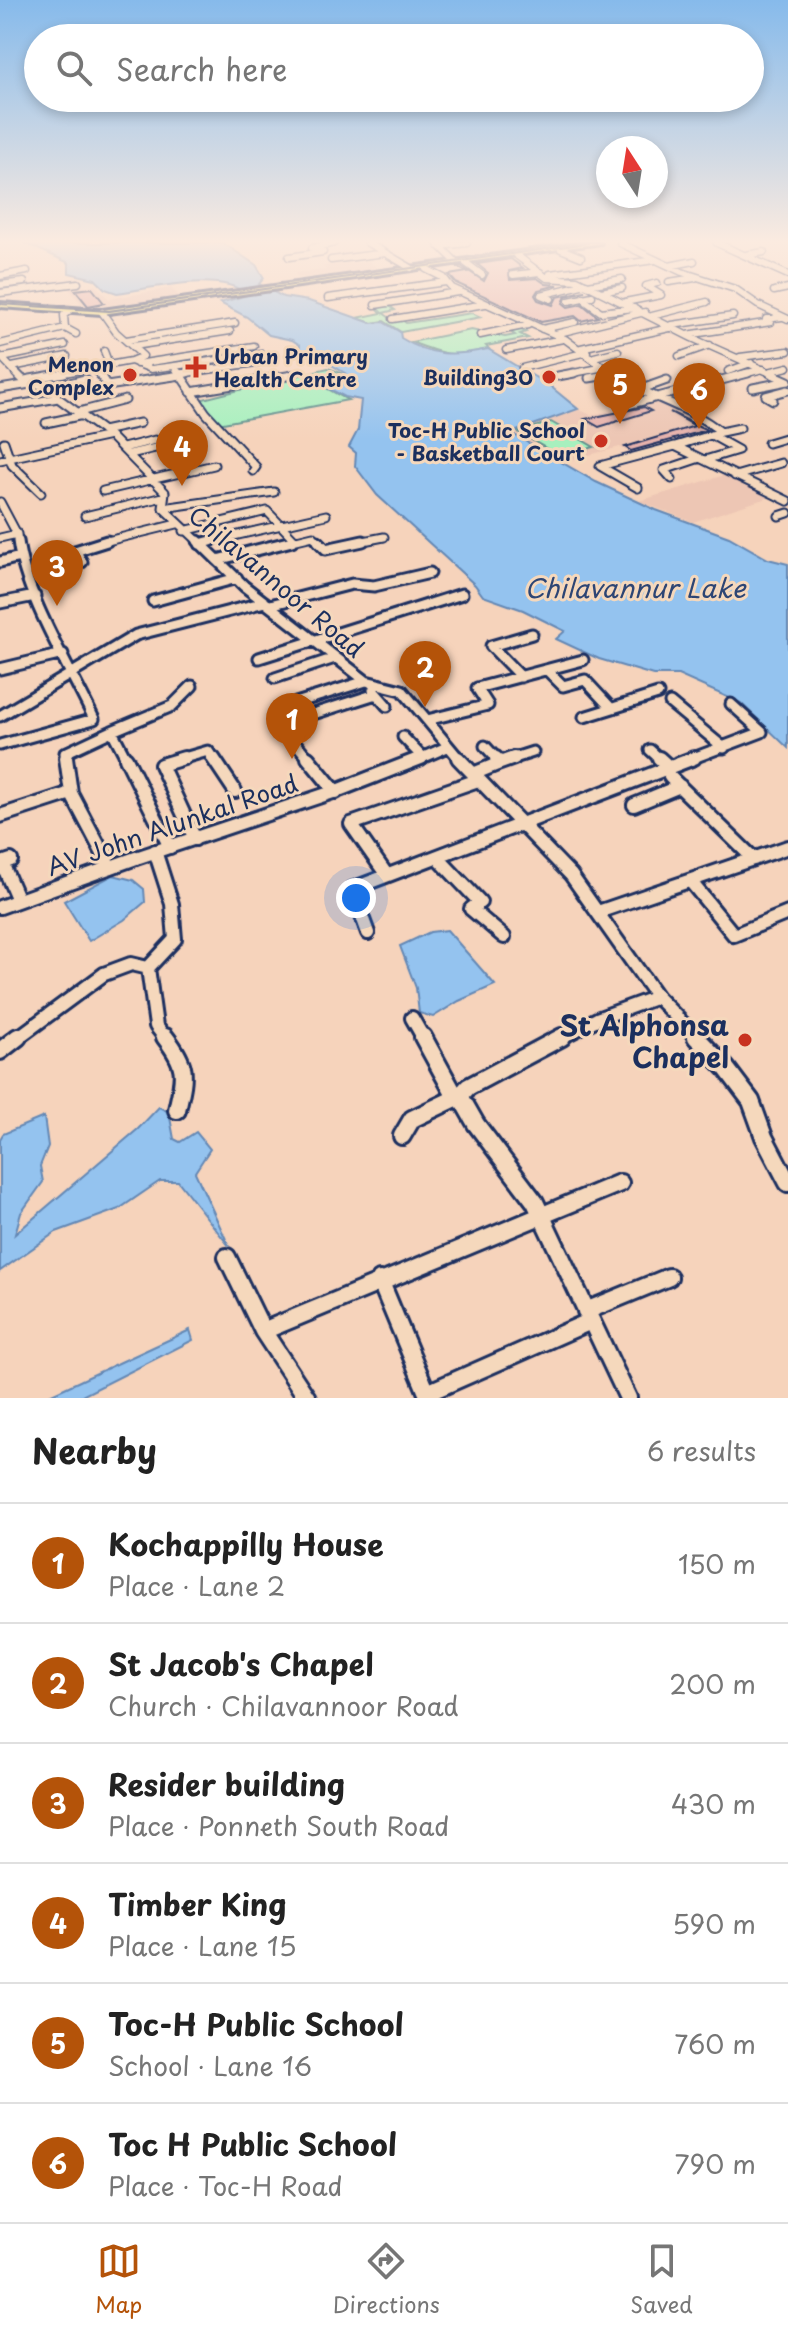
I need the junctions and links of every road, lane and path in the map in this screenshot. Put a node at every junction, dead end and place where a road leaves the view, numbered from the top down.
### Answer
1 (42, 308) edge
2 (89, 308) edge
3 (110, 308) edge
4 (125, 308) edge
5 (460, 308) edge
6 (495, 308) edge
7 (596, 308) edge
8 (627, 308) edge
9 (638, 308) edge
10 (676, 308) edge
11 (766, 308) edge
12 (69, 311) junction
13 (102, 312) junction
14 (648, 314) junction
15 (733, 316) dead end
16 (787, 317) edge
17 (393, 319) dead end
18 (577, 322) dead end
19 (235, 323) dead end
20 (529, 324) junction
21 (673, 326) junction
22 (65, 328) junction
23 (542, 329) junction
24 (230, 331) dead end
25 (76, 334) dead end
26 (555, 334) junction
27 (480, 335) dead end
28 (687, 335) junction
29 (565, 339) junction
30 (126, 340) junction
31 (0, 344) edge
32 (65, 345) dead end
33 (710, 345) junction
34 (134, 346) junction
35 (254, 346) dead end
36 (732, 349) dead end
37 (506, 350) dead end
38 (104, 351) dead end
39 (618, 351) dead end
40 (723, 351) junction
41 (788, 351) edge
42 (587, 352) junction
43 (262, 354) dead end
44 (67, 356) dead end
45 (679, 356) dead end
46 (738, 358) junction
47 (269, 361) dead end
48 (5, 363) edge
49 (751, 363) junction
50 (109, 364) junction
51 (136, 364) junction
52 (95, 366) junction
53 (174, 366) junction
54 (605, 367) junction
55 (788, 367) edge
56 (522, 368) dead end
57 (765, 370) junction
58 (728, 371) dead end
59 (180, 374) junction
60 (613, 374) junction
61 (293, 375) dead end
62 (558, 376) dead end
63 (589, 378) dead end
64 (85, 379) dead end
65 (667, 380) dead end
66 (143, 381) junction
67 (788, 381) edge
68 (28, 382) junction
69 (50, 388) junction
70 (753, 388) dead end
71 (0, 389) edge
72 (639, 390) junction
73 (788, 390) edge
74 (191, 392) junction
75 (660, 397) junction
76 (58, 398) junction
77 (125, 400) dead end
78 (773, 400) dead end
79 (620, 407) dead end
80 (0, 408) edge
81 (81, 414) junction
82 (46, 423) dead end
83 (140, 423) dead end
84 (740, 428) dead end
85 (721, 432) junction
86 (107, 434) junction
87 (711, 435) junction
88 (788, 437) edge
89 (155, 440) dead end
90 (4, 442) dead end
91 (768, 443) dead end
92 (164, 446) dead end
93 (675, 446) junction
94 (127, 451) junction
95 (3, 459) edge
96 (702, 459) junction
97 (781, 463) dead end
98 (214, 465) dead end
99 (253, 471) dead end
100 (735, 476) junction
101 (152, 478) junction
102 (672, 479) dead end
103 (638, 488) dead end
104 (788, 490) edge
105 (103, 491) dead end
106 (274, 492) dead end
107 (41, 493) dead end
108 (773, 494) junction
109 (788, 501) edge
110 (0, 502) edge
111 (163, 503) junction
112 (326, 515) dead end
113 (85, 516) dead end
114 (281, 525) junction
115 (181, 527) junction
116 (17, 534) junction
117 (384, 537) dead end
118 (0, 538) edge
119 (295, 540) junction
120 (200, 544) junction
121 (20, 557) junction
122 (217, 560) junction
123 (0, 562) edge
124 (82, 562) dead end
125 (430, 573) dead end
126 (237, 578) junction
127 (462, 594) dead end
128 (35, 596) junction
129 (153, 601) dead end
130 (0, 603) edge
131 (267, 604) junction
132 (532, 634) dead end
133 (314, 641) junction
134 (63, 654) junction
135 (259, 658) dead end
136 (335, 658) junction
137 (583, 660) dead end
138 (0, 669) edge
139 (547, 670) junction
140 (72, 673) junction
141 (521, 677) junction
142 (275, 678) dead end
143 (192, 686) dead end
144 (371, 686) junction
145 (658, 694) dead end
146 (296, 703) dead end
147 (670, 703) dead end
148 (731, 704) dead end
149 (387, 706) dead end
150 (611, 708) junction
151 (310, 715) dead end
152 (0, 716) edge
153 (584, 717) dead end
154 (427, 720) junction
155 (282, 727) dead end
156 (112, 731) junction
157 (403, 737) dead end
158 (0, 745) edge
159 (485, 746) dead end
160 (447, 747) junction
161 (724, 748) junction
162 (650, 750) dead end
163 (533, 752) dead end
164 (423, 758) junction
165 (500, 763) junction
166 (670, 772) junction
167 (476, 777) junction
168 (680, 786) junction
169 (69, 788) junction
170 (235, 791) dead end
171 (336, 792) junction
172 (634, 805) dead end
173 (0, 816) edge
174 (520, 825) junction
175 (195, 839) junction
176 (170, 847) junction
177 (788, 847) edge
178 (155, 851) junction
179 (437, 857) junction
180 (754, 859) junction
181 (11, 860) dead end
182 (110, 867) junction
183 (386, 874) junction
184 (691, 882) junction
185 (18, 900) junction
186 (0, 907) edge
187 (598, 912) junction
188 (788, 913) edge
189 (368, 933) dead end
190 (504, 937) dead end
191 (148, 968) junction
192 (657, 997) junction
193 (412, 1018) dead end
194 (0, 1051) edge
195 (460, 1096) junction
196 (177, 1110) dead end
197 (402, 1136) dead end
198 (620, 1183) dead end
199 (788, 1183) edge
200 (544, 1217) junction
201 (227, 1257) dead end
202 (669, 1277) dead end
203 (380, 1280) junction
204 (589, 1316) junction
205 (263, 1331) junction
206 (307, 1398) edge
207 (628, 1398) edge

1 - 12 main road
2 - 3 main road
4 - 13 main road
5 - 17 street
6 - 20 street
7 - 8 street
9 - 14 street
10 - 14 street
11 - 16 street
12 - 13 main road
12 - 22 street
13 - 30 street
14 - 21 street
14 - 26 street
15 - 21 street
16 - 28 street
18 - 23 street
19 - 30 street
20 - 23 street
20 - 27 street
21 - 28 street
21 - 42 street
22 - 25 street
22 - 31 street
23 - 26 street
24 - 34 street
26 - 29 street
28 - 33 street
29 - 37 street
29 - 42 street
30 - 34 street
32 - 48 street
33 - 40 street
33 - 45 street
34 - 51 street
35 - 51 street
36 - 40 street
38 - 50 street
39 - 42 street
40 - 46 street
41 - 46 street
42 - 54 street
42 - 56 street
43 - 53 street
44 - 48 street
46 - 49 street
47 - 59 street
48 - 68 street
49 - 57 street
49 - 58 street
50 - 51 street
50 - 52 street
51 - 53 street
51 - 66 street
52 - 66 street
52 - 68 street
53 - 59 street
54 - 60 street
54 - 62 street
55 - 57 street
57 - 67 street
57 - 75 street
59 - 66 street
59 - 74 street
60 - 63 street
60 - 72 street
61 - 74 street
64 - 69 street
65 - 72 street
67 - 70 street
68 - 69 street
68 - 71 street
69 - 76 street, Chilavannoor Road
72 - 75 street
73 - 78 street
74 - 99 street
75 - 79 street
75 - 85 street
76 - 80 street
76 - 81 street, Chilavannoor Road
77 - 81 street
81 - 82 street
81 - 86 street, Chilavannoor Road
83 - 86 street
84 - 85 street
85 - 87 street
86 - 94 street, Chilavannoor Road
86 - 95 street
87 - 93 street
87 - 96 street
88 - 91 street
89 - 94 street
90 - 95 street
92 - 94 street
93 - 96 street
93 - 103 street
94 - 101 street, Chilavannoor Road
95 - 107 street
96 - 100 street
96 - 102 street
97 - 100 street
98 - 101 street
100 - 108 street
101 - 105 street
101 - 111 street, Chilavannoor Road
104 - 108 street
106 - 111 street
108 - 109 street
110 - 116 street
111 - 113 street
111 - 115 street, Chilavannoor Road
112 - 114 street
114 - 115 street
114 - 119 street
114 - 120 street
115 - 120 street, Chilavannoor Road
115 - 124 street
116 - 118 street
116 - 121 street
117 - 119 street
119 - 122 street
120 - 122 street, Chilavannoor Road
121 - 123 street
121 - 128 street
122 - 126 street, Chilavannoor Road
125 - 131 street
126 - 129 street
126 - 131 street, Chilavannoor Road
127 - 133 street
128 - 130 street
128 - 134 street
131 - 133 street, Chilavannoor Road
131 - 140 street
132 - 141 street
133 - 135 street
133 - 136 street, Chilavannoor Road
134 - 138 street
134 - 140 street
136 - 142 street
136 - 144 street, Chilavannoor Road
137 - 139 street
139 - 141 street
139 - 150 street
140 - 152 street
140 - 158 street
141 - 154 street
143 - 156 street
144 - 146 street
144 - 149 street
144 - 151 street
144 - 154 street, Chilavannoor Road
145 - 150 street
147 - 161 street
148 - 161 street
150 - 153 street
154 - 160 street, Chilavannoor Road
155 - 171 street
156 - 169 street
156 - 176 street
157 - 164 street
159 - 165 street
160 - 164 street, AV John Alunkal Road
160 - 167 street, Chilavannoor Road
161 - 166 street
162 - 166 street
163 - 165 street
164 - 171 street, AV John Alunkal Road
165 - 167 street
166 - 168 street
166 - 174 street
167 - 174 street, Chilavannoor Road
167 - 183 street
168 - 172 street
168 - 180 street
169 - 173 street
169 - 182 street
170 - 175 street
171 - 175 street, AV John Alunkal Road
174 - 179 street
174 - 187 street, Chilavannoor Road
175 - 176 street, AV John Alunkal Road
176 - 178 street, AV John Alunkal Road
177 - 180 street
178 - 182 street, AV John Alunkal Road
178 - 191 street
179 - 183 street
179 - 190 street
180 - 184 street
181 - 185 street
182 - 185 street, AV John Alunkal Road
183 - 189 street
184 - 187 street
184 - 188 street
185 - 186 street, AV John Alunkal Road
187 - 192 street, Chilavannoor Road
191 - 194 street
191 - 196 street
192 - 195 street
192 - 199 street, Chilavannoor Road
193 - 195 street
195 - 197 street
195 - 200 street
198 - 200 street
200 - 203 street
200 - 204 street
201 - 205 street
202 - 204 street
203 - 204 street
203 - 205 street
204 - 207 street
205 - 206 street

